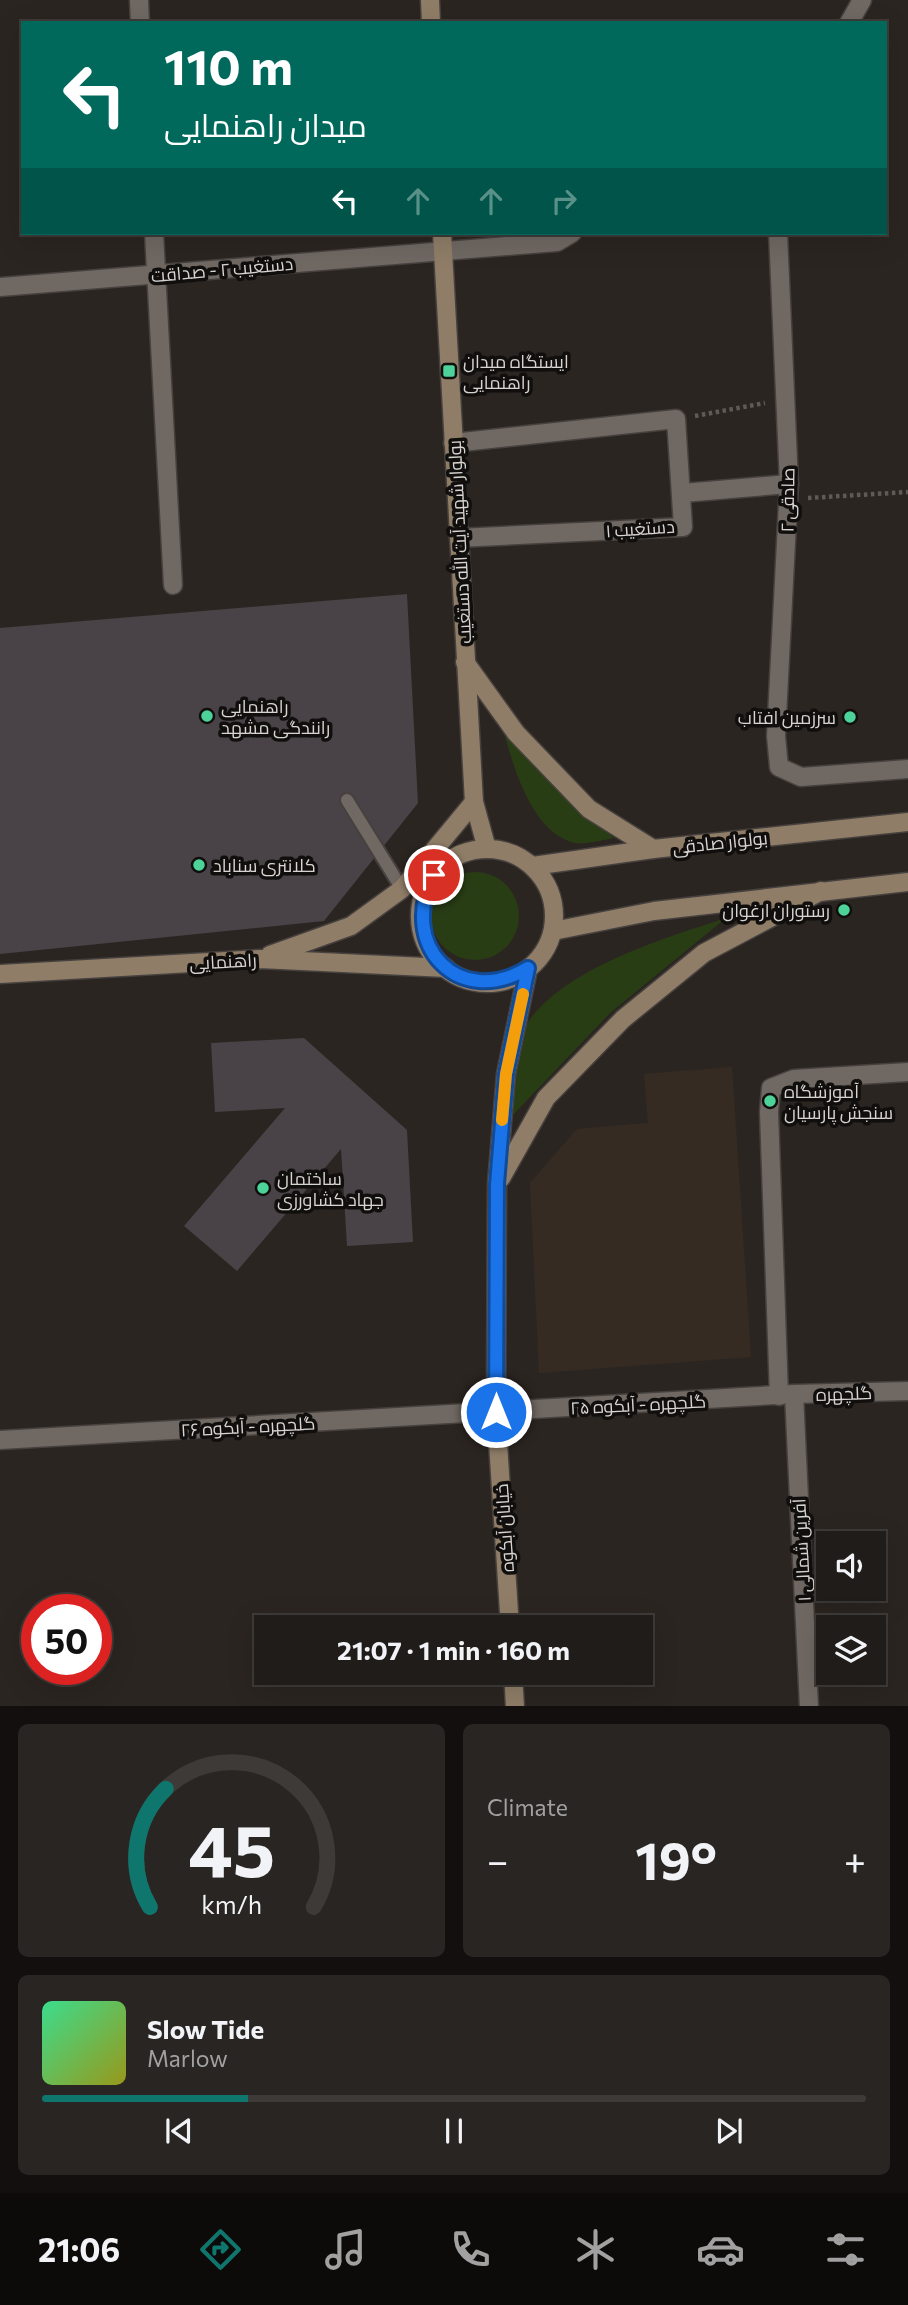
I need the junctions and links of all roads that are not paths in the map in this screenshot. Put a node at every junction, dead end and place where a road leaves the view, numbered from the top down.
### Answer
1 (139, 0) edge
2 (430, 0) edge
3 (862, 0) edge
4 (140, 21) edge
5 (431, 21) edge
6 (850, 21) edge
7 (154, 235) edge
8 (442, 235) edge
9 (569, 235) edge
10 (778, 235) edge
11 (443, 251) junction
12 (157, 274) junction
13 (0, 287) edge
14 (453, 443) junction
15 (789, 492) junction
16 (683, 493) junction
17 (459, 538) junction
18 (173, 585) dead end
19 (465, 662) junction
20 (908, 769) edge
21 (347, 800) dead end
22 (474, 802) junction
23 (908, 822) edge
24 (487, 849) junction
25 (653, 849) junction
26 (533, 866) junction
27 (908, 883) edge
28 (402, 889) junction
29 (821, 891) junction
30 (553, 931) junction
31 (260, 959) junction
32 (446, 968) junction
33 (528, 968) junction
34 (0, 974) edge
35 (908, 1072) edge
36 (497, 1184) junction
37 (908, 1391) edge
38 (787, 1395) junction
39 (496, 1412) junction
40 (0, 1440) edge
41 (509, 1615) edge
42 (514, 1685) edge
43 (515, 1706) edge
44 (809, 1706) edge

1 - 4 street
2 - 5 main road
3 - 6 street
7 - 12 street
8 - 11 main road, بولوار شهید آیت الله دستغیب
9 - 11 street, دستغیب ۲ - صداقت
10 - 15 street, صادقی ۲
11 - 12 street, دستغیب ۲ - صداقت
11 - 14 main road, بولوار شهید آیت الله دستغیب
12 - 13 street, دستغیب ۲ - صداقت
12 - 18 street
14 - 16 street
14 - 17 main road, بولوار شهید آیت الله دستغیب
15 - 16 street, دستغیب ۱
15 - 20 street, صادقی ۲
16 - 17 street, دستغیب ۱
17 - 19 main road, بولوار شهید آیت الله دستغیب
19 - 22 main road, بولوار شهید آیت الله دستغیب
19 - 25 main road
21 - 28 lane
22 - 24 main road, بولوار شهید آیت الله دستغیب
22 - 28 main road
23 - 25 main road, بولوار صادقی
24 - 26 main road
24 - 32 main road
25 - 26 main road, بولوار صادقی
26 - 30 main road
27 - 29 main road
28 - 31 main road
29 - 30 main road
29 - 36 main road
30 - 33 main road
31 - 32 main road, راهنمایی
31 - 34 main road, راهنمایی
32 - 33 main road
33 - 36 main road, خیابان آبکوه
35 - 38 street, آفرين شمالى ١
36 - 39 main road, خیابان آبکوه
37 - 38 street, گلچهره
38 - 39 street, گلچهره - آبکوه ۲۵
38 - 44 street, آفرين شمالى ١
39 - 40 street, گلچهره - آبکوه ۲۶
39 - 41 main road, خیابان آبکوه
42 - 43 main road

